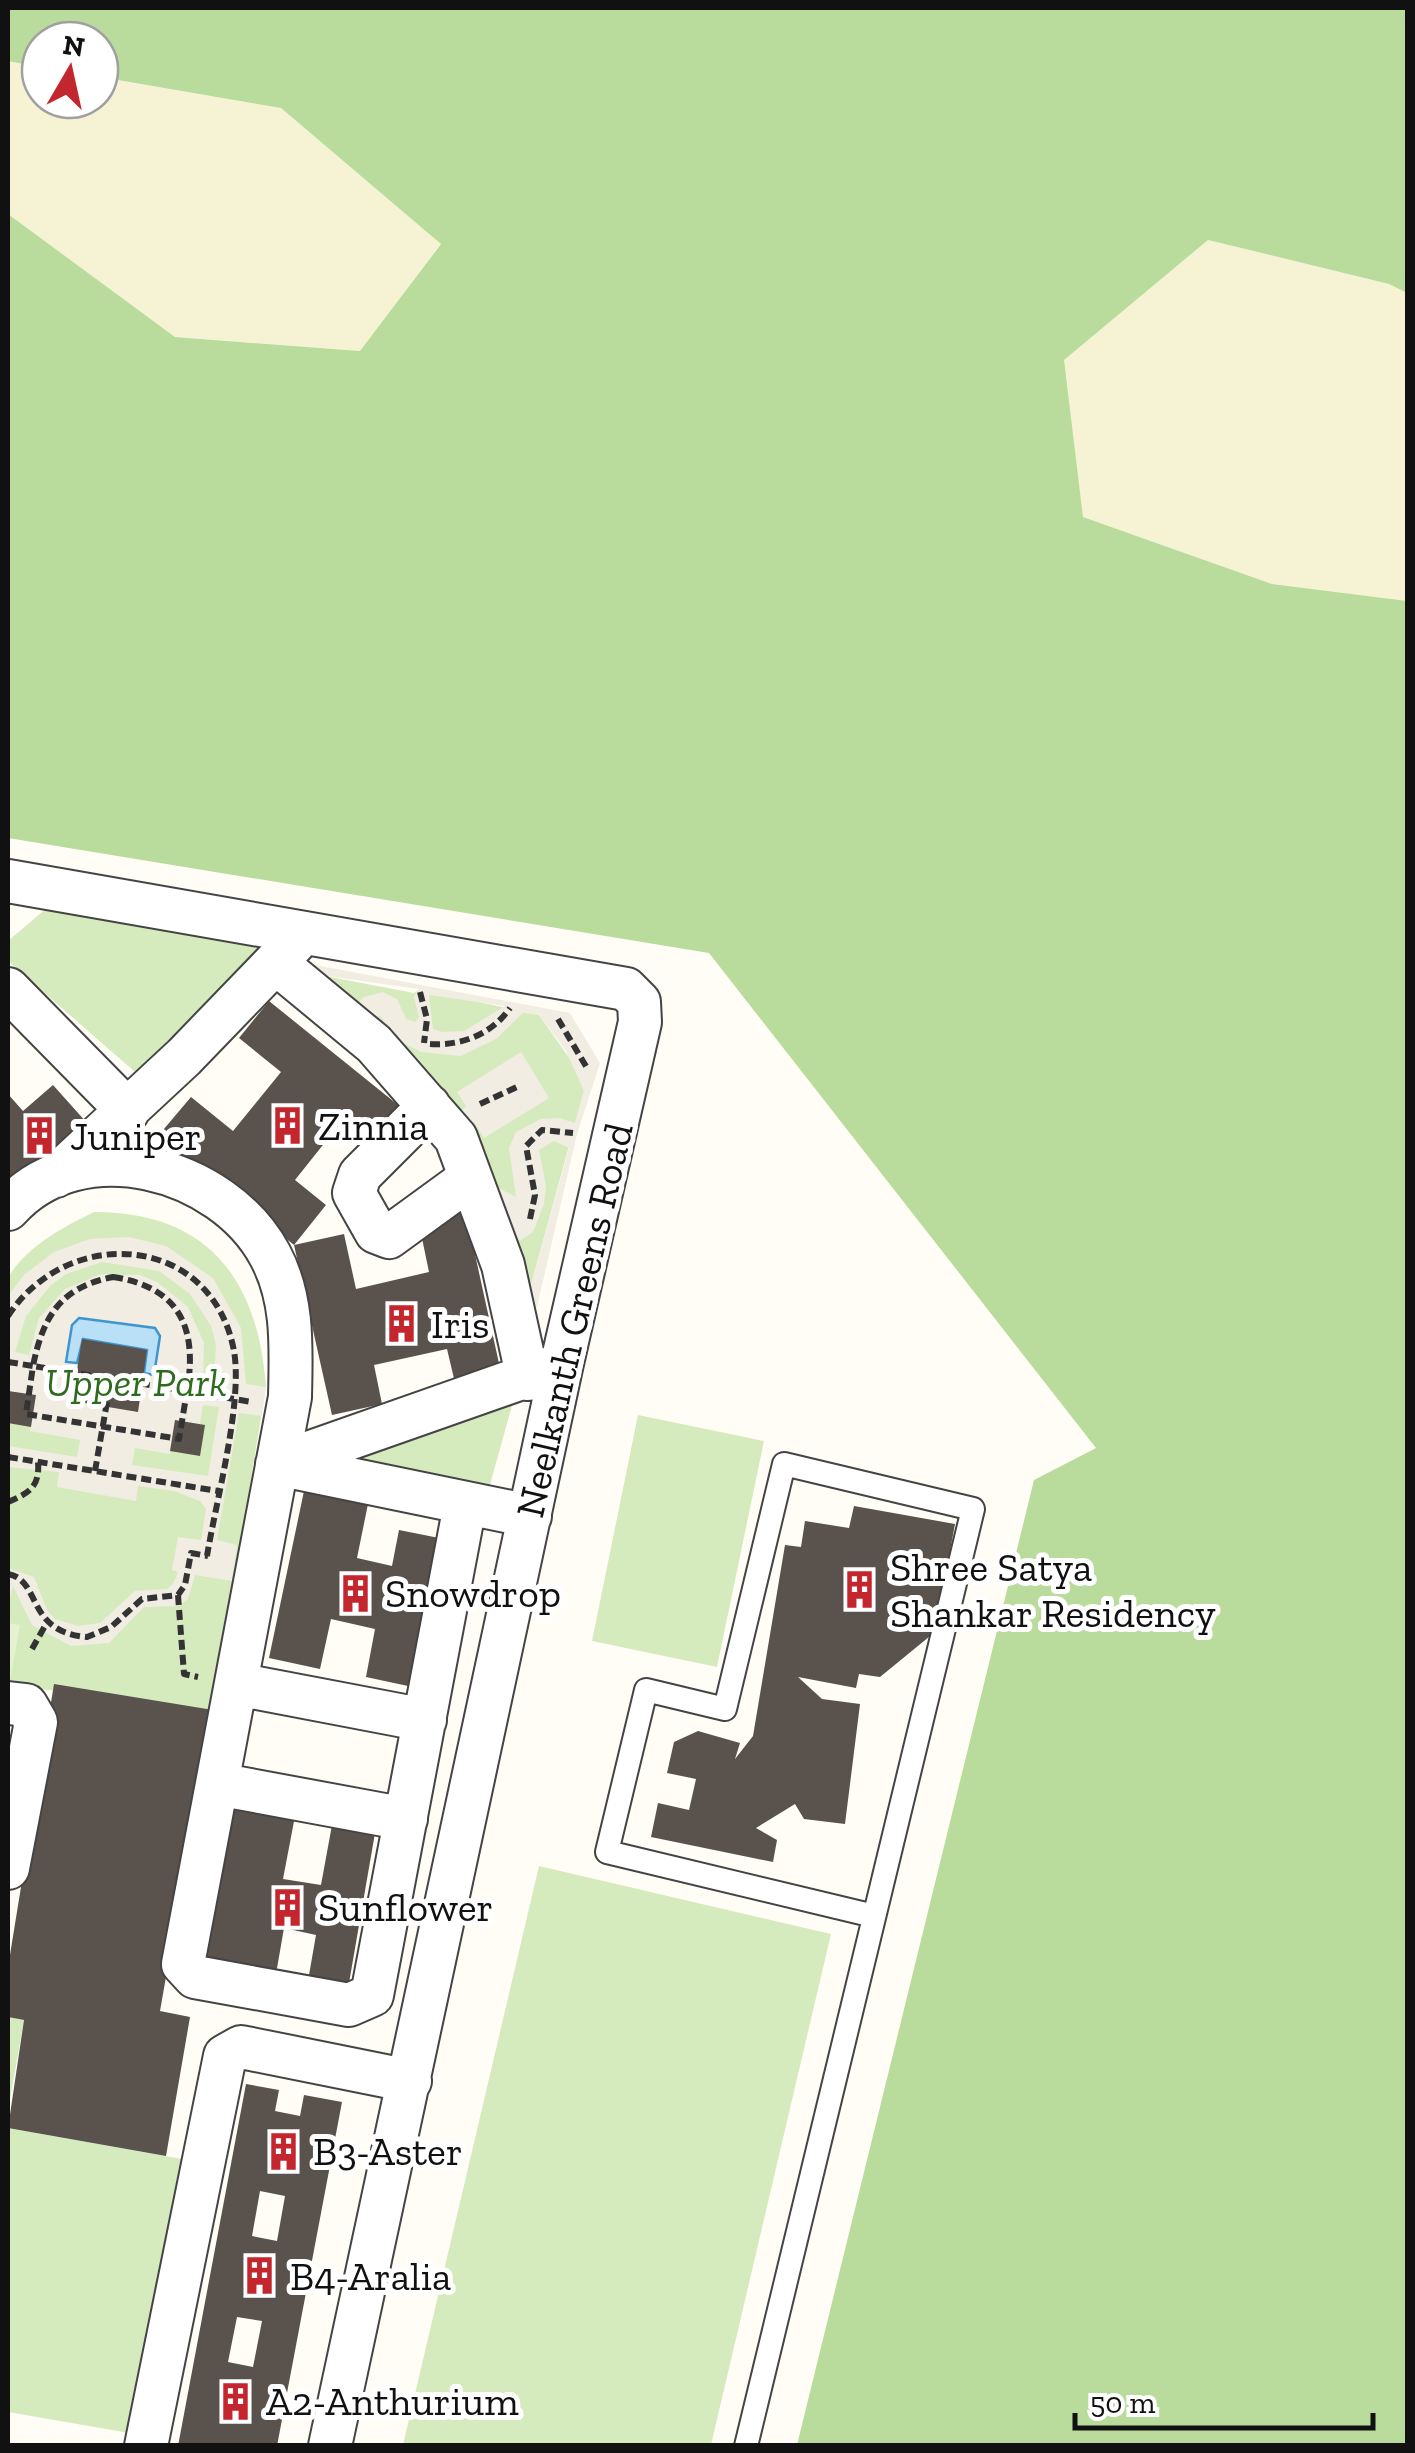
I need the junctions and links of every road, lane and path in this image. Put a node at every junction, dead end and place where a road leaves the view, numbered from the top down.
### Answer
1 (10, 884) edge
2 (289, 949) junction
3 (402, 986) dead end
4 (8, 989) edge
5 (438, 993) dead end
6 (519, 995) junction
7 (493, 1003) dead end
8 (541, 1012) dead end
9 (410, 1038) dead end
10 (592, 1077) dead end
11 (428, 1106) junction
12 (128, 1111) junction
13 (572, 1153) dead end
14 (53, 1180) junction
15 (473, 1186) junction
16 (8, 1209) edge
17 (8, 1316) edge
18 (8, 1362) edge
19 (34, 1366) junction
20 (545, 1371) junction
21 (110, 1378) junction
22 (186, 1390) junction
23 (233, 1399) junction
24 (288, 1407) junction
25 (103, 1426) junction
26 (8, 1457) edge
27 (38, 1462) junction
28 (277, 1464) junction
29 (95, 1471) junction
30 (218, 1491) junction
31 (8, 1502) edge
32 (465, 1505) junction
33 (530, 1516) junction
34 (206, 1556) junction
35 (258, 1564) junction
36 (8, 1574) edge
37 (178, 1595) junction
38 (46, 1624) junction
39 (32, 1650) dead end
40 (184, 1674) dead end
41 (236, 1684) junction
42 (8, 1703) edge
43 (425, 1720) junction
44 (218, 1784) junction
45 (406, 1819) junction
46 (8, 1868) edge
47 (874, 1916) junction
48 (410, 2081) junction
49 (146, 2446) edge
50 (330, 2446) edge
51 (746, 2446) edge

1 - 2 street, Neelkanth Greens Road
2 - 6 street, Neelkanth Greens Road
2 - 11 street
2 - 12 street
3 - 5 path
4 - 12 street
6 - 7 path
6 - 9 path
6 - 20 street, Neelkanth Greens Road
8 - 10 path
11 - 15 street
11 - 15 street
12 - 14 street
13 - 15 path
14 - 16 street
14 - 24 street
15 - 20 street
17 - 23 path
18 - 19 path
19 - 21 path
19 - 22 path
19 - 25 path
20 - 28 street
20 - 33 street, Neelkanth Greens Road
21 - 22 path
21 - 25 path
22 - 23 path
22 - 25 path
23 - 24 path
23 - 30 path
24 - 28 street
25 - 29 path
26 - 27 path
27 - 29 path
27 - 31 path
28 - 32 street
28 - 35 street
29 - 30 path
30 - 34 path
32 - 33 street
32 - 43 street
33 - 48 street, Neelkanth Greens Road
34 - 35 path
34 - 37 path
35 - 41 street
36 - 38 path
37 - 38 path
37 - 40 path
38 - 39 path
41 - 43 street
41 - 44 street
42 - 46 street
43 - 45 street
44 - 45 street
44 - 45 street
47 - 47 lane
47 - 51 lane
48 - 49 street
48 - 50 street, Neelkanth Greens Road

